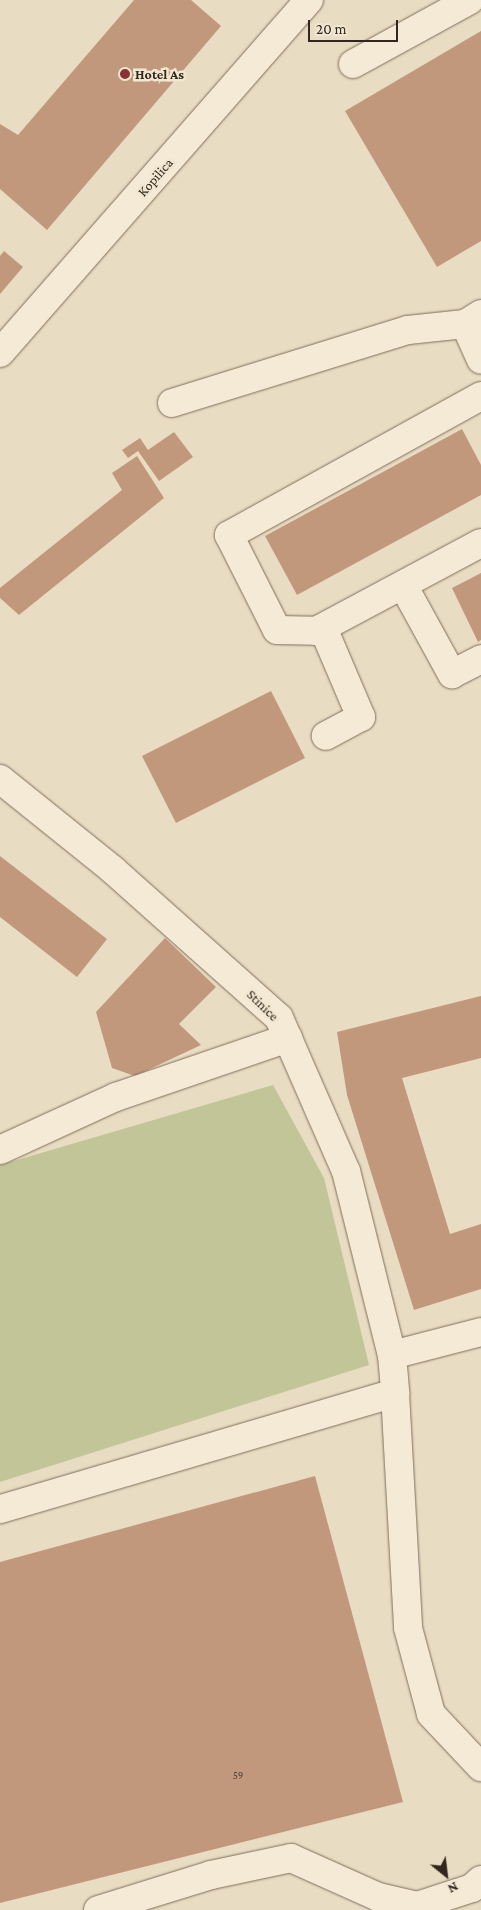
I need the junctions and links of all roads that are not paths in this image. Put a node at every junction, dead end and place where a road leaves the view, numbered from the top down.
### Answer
1 (309, 0) edge
2 (470, 0) edge
3 (353, 64) dead end
4 (473, 319) edge
5 (0, 354) edge
6 (481, 360) edge
7 (481, 396) edge
8 (172, 403) dead end
9 (481, 543) edge
10 (403, 585) junction
11 (322, 628) junction
12 (481, 659) edge
13 (326, 736) dead end
14 (0, 779) edge
15 (288, 1038) junction
16 (0, 1150) edge
17 (481, 1332) edge
18 (392, 1355) junction
19 (395, 1393) junction
20 (0, 1509) edge
21 (481, 1767) edge
22 (481, 1880) edge
23 (98, 1910) edge

1 - 5 street, Kopilica
2 - 3 street
4 - 6 street
4 - 8 street
7 - 11 street
9 - 10 street
10 - 11 street
10 - 12 street
11 - 13 street
14 - 15 street, Stinice
15 - 16 street
15 - 18 street, Stinice
17 - 18 street
18 - 19 street, Stinice
19 - 20 street
19 - 21 street, Stinice
22 - 23 street

